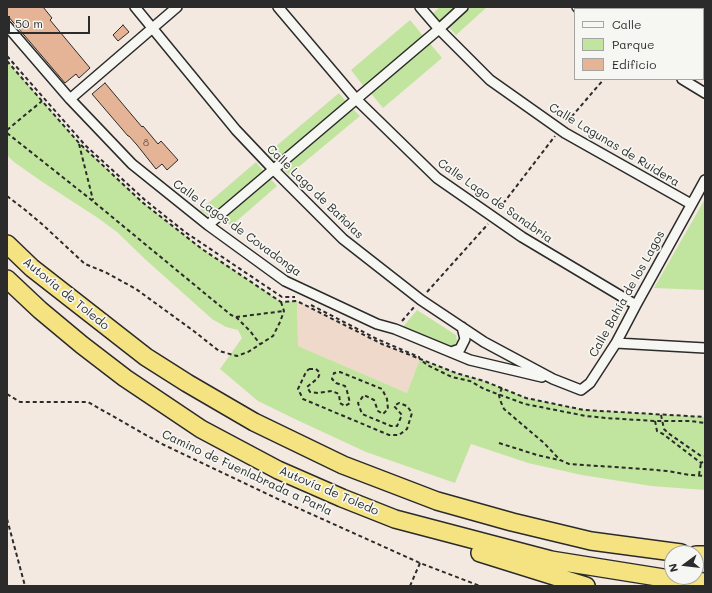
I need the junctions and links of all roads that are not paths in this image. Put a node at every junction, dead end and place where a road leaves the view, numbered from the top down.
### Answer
1 (135, 7) edge
2 (177, 7) edge
3 (278, 7) edge
4 (420, 7) edge
5 (464, 7) edge
6 (7, 26) edge
7 (153, 28) junction
8 (439, 29) junction
9 (684, 80) edge
10 (705, 93) edge
11 (70, 99) junction
12 (356, 99) junction
13 (273, 169) junction
14 (705, 180) edge
15 (691, 204) junction
16 (208, 225) junction
17 (7, 244) edge
18 (7, 279) edge
19 (636, 304) junction
20 (462, 327) junction
21 (616, 343) junction
22 (705, 348) edge
23 (451, 352) junction
24 (553, 379) junction
25 (395, 519) junction
26 (664, 551) edge
27 (705, 582) edge
28 (586, 586) edge

1 - 7 street, Calle Lago de Bañolas
2 - 7 street
3 - 12 street, Calle Lago de Sanabria
4 - 8 street, Calle Lagunas de Ruidera
5 - 8 street
6 - 11 street, Calle Lagos de Covadonga
7 - 11 street
7 - 13 street, Calle Lago de Bañolas
8 - 12 street
8 - 15 street, Calle Lagunas de Ruidera
9 - 10 street
11 - 16 street, Calle Lagos de Covadonga
12 - 13 street
12 - 19 street, Calle Lago de Sanabria
13 - 16 street
13 - 20 street, Calle Lago de Bañolas
14 - 15 street, Calle Bahía de los Lagos
15 - 19 street, Calle Bahía de los Lagos
16 - 23 street, Calle Lagos de Covadonga
17 - 26 highway, Autovía de Toledo
18 - 25 highway, Autovía de Toledo
19 - 21 street, Calle Bahía de los Lagos
20 - 23 street
20 - 24 street, Calle Lago de Bañolas
21 - 22 street
21 - 24 street, Calle Bahía de los Lagos
23 - 24 street, Calle Lagos de Covadonga
25 - 27 highway, Autovía de Toledo
25 - 28 highway

